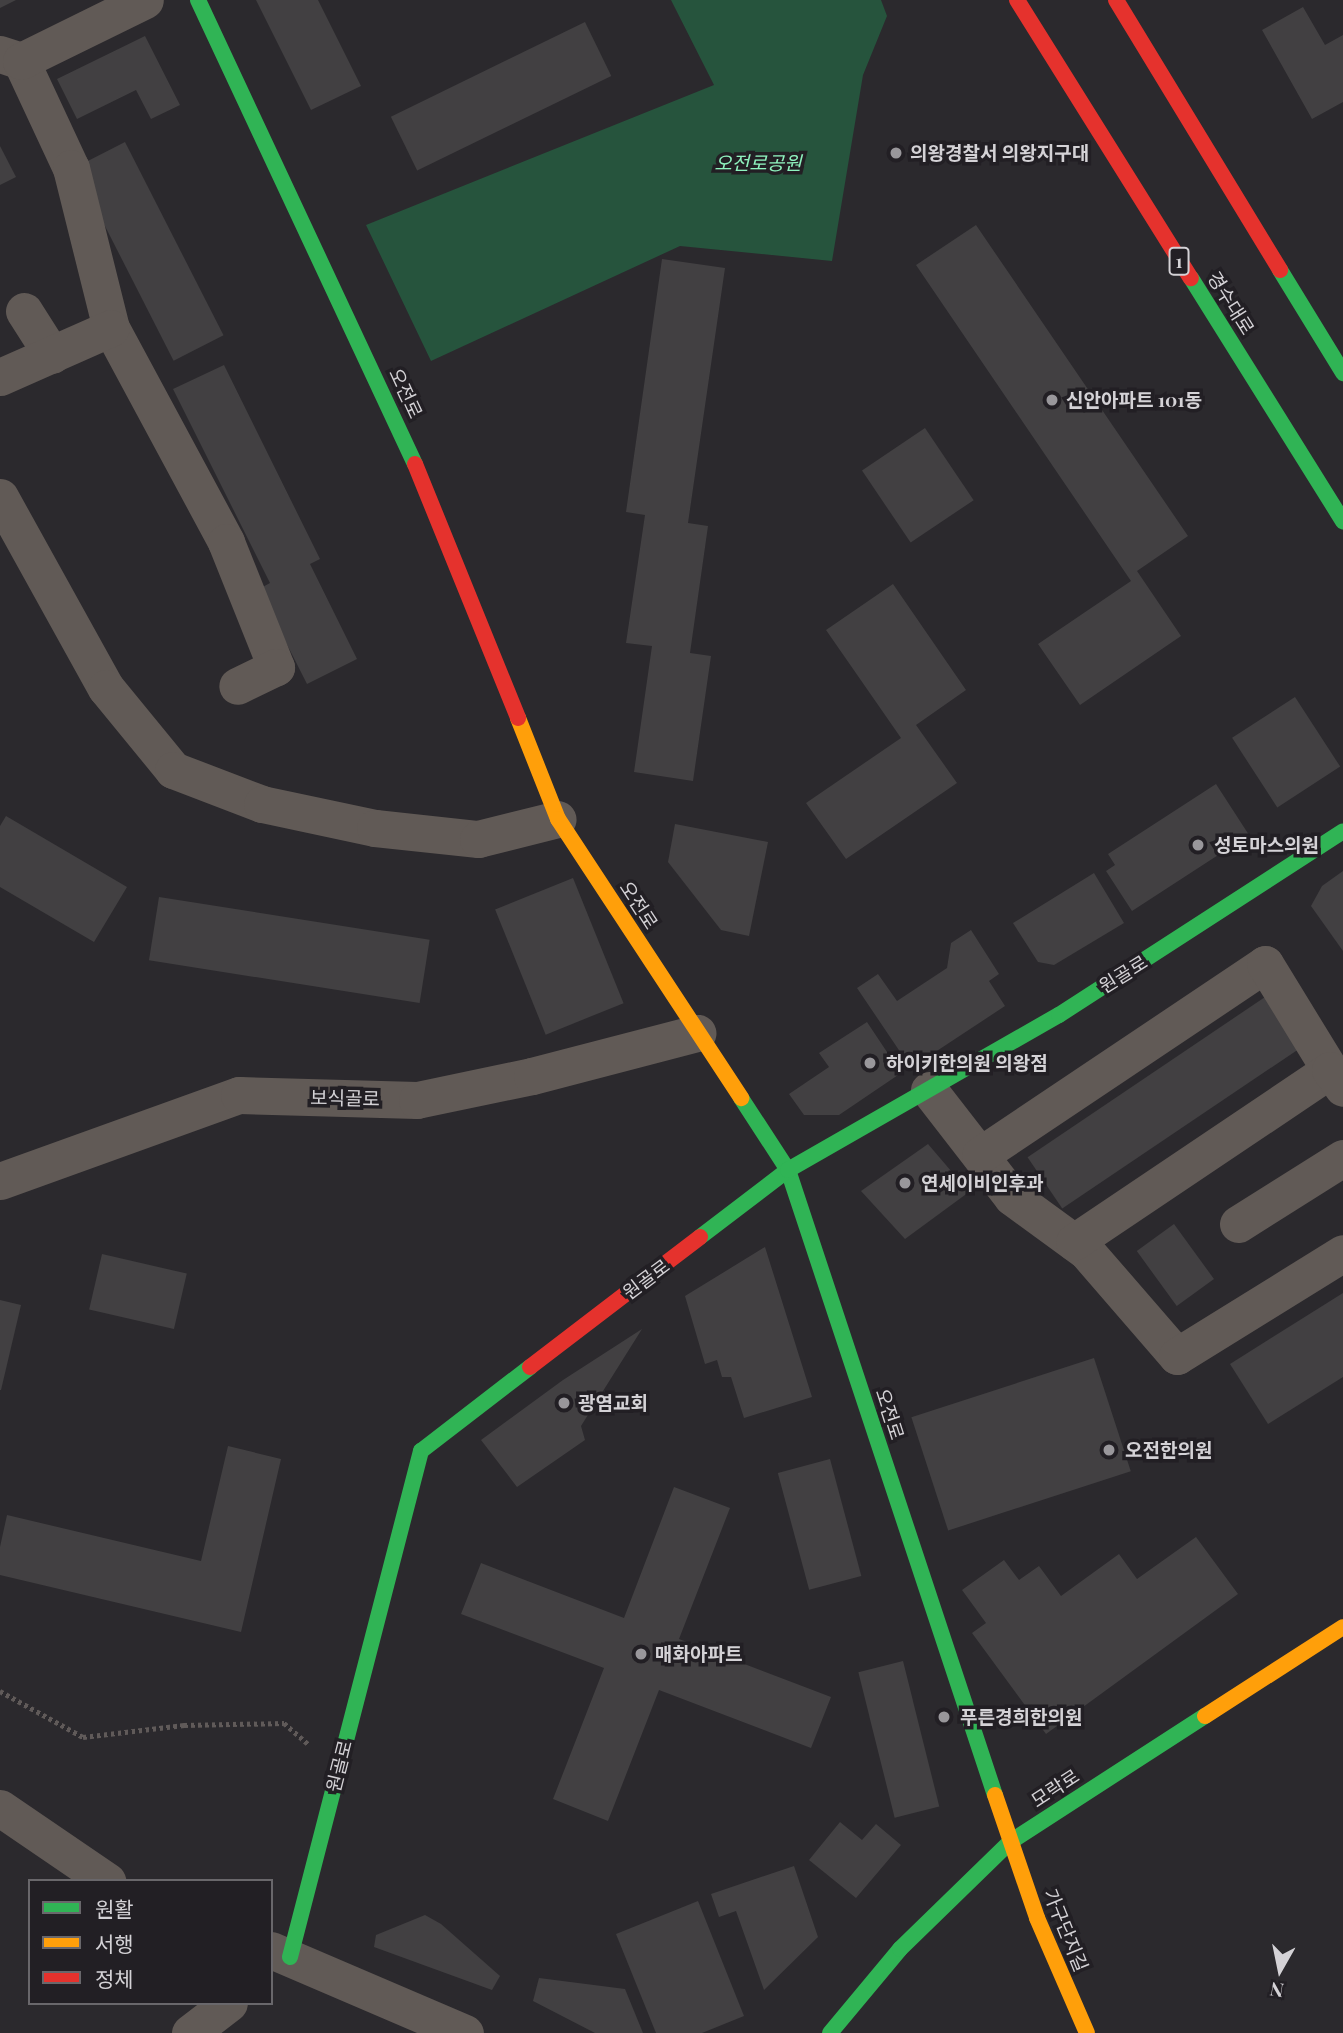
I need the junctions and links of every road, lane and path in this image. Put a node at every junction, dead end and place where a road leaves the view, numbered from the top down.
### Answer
1 (145, 0) edge
2 (198, 0) edge
3 (1017, 0) edge
4 (1116, 0) edge
5 (10, 57) edge
6 (24, 311) dead end
7 (111, 328) junction
8 (52, 355) junction
9 (1343, 373) edge
10 (0, 377) edge
11 (0, 496) edge
12 (1343, 521) edge
13 (237, 686) dead end
14 (558, 818) junction
15 (1343, 831) edge
16 (697, 1033) junction
17 (1336, 1079) edge
18 (929, 1090) junction
19 (980, 1155) junction
20 (1343, 1158) edge
21 (788, 1170) junction
22 (0, 1181) edge
23 (1238, 1224) dead end
24 (1074, 1242) junction
25 (1343, 1253) edge
26 (1343, 1627) edge
27 (0, 1691) edge
28 (338, 1770) junction
29 (0, 1808) edge
30 (1010, 1842) junction
31 (104, 1879) edge
32 (277, 1959) edge
33 (226, 2005) edge
34 (190, 2033) edge
35 (465, 2033) edge
36 (830, 2033) edge
37 (1087, 2033) edge

1 - 5 street
2 - 14 street, 오전로
3 - 12 street, 경수대로 / 1
4 - 9 street
5 - 7 street
6 - 8 street
7 - 8 street
7 - 13 street
8 - 10 street
11 - 14 street
14 - 16 street, 오전로
15 - 18 street, 원골로
16 - 21 street, 오전로
16 - 22 street, 보식골로
17 - 19 street
17 - 24 street
18 - 19 street
18 - 21 street, 원골로
19 - 24 street
20 - 23 street
21 - 28 street, 원골로
21 - 30 street, 오전로
24 - 25 street
26 - 30 street, 모락로
27 - 28 path
28 - 32 street, 원골로
29 - 31 street
30 - 36 street, 모락로
30 - 37 street, 가구단지길
32 - 35 street
33 - 34 street

